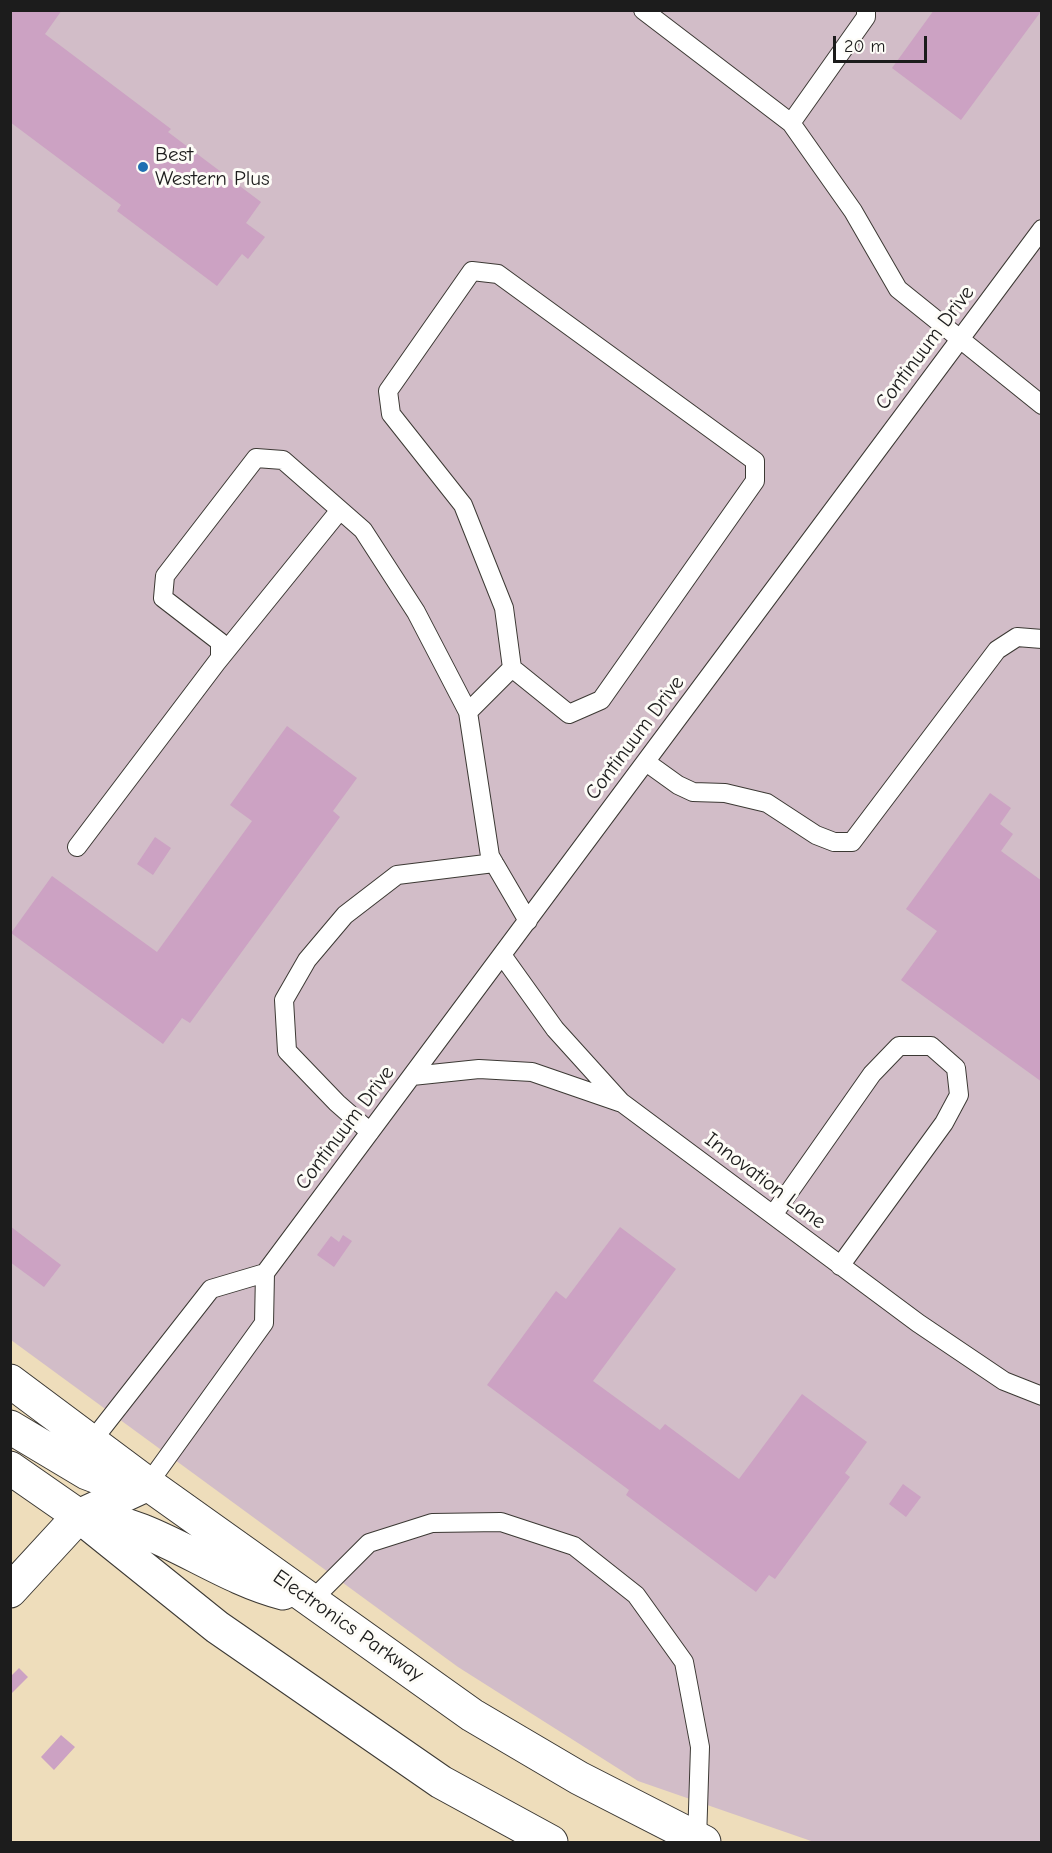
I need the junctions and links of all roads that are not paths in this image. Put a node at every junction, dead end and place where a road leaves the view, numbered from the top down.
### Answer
1 (643, 10) edge
2 (866, 10) edge
3 (791, 123) junction
4 (1041, 229) edge
5 (959, 340) junction
6 (1041, 405) edge
7 (340, 510) junction
8 (1041, 639) edge
9 (217, 662) junction
10 (512, 668) junction
11 (468, 712) junction
12 (646, 762) junction
13 (77, 847) dead end
14 (494, 863) junction
15 (528, 921) junction
16 (502, 955) junction
17 (412, 1076) junction
18 (621, 1102) junction
19 (370, 1132) junction
20 (773, 1215) junction
21 (840, 1266) junction
22 (265, 1274) junction
23 (10, 1381) edge
24 (1041, 1396) edge
25 (10, 1427) edge
26 (92, 1441) junction
27 (10, 1468) edge
28 (87, 1473) junction
29 (148, 1484) junction
30 (79, 1516) junction
31 (10, 1591) edge
32 (311, 1600) junction
33 (700, 1841) edge
34 (551, 1842) edge

1 - 3 lane
2 - 3 lane
3 - 5 lane
4 - 5 lane, Continuum Drive
5 - 6 lane
5 - 12 lane, Continuum Drive
7 - 9 lane
7 - 9 lane
7 - 11 lane
8 - 12 lane
9 - 13 lane
10 - 10 lane
10 - 11 lane
11 - 14 lane
12 - 15 lane, Continuum Drive
14 - 15 lane
14 - 19 lane
15 - 16 lane, Continuum Drive
16 - 17 lane, Continuum Drive
16 - 18 lane, Innovation Lane
17 - 18 lane
17 - 19 lane, Continuum Drive
18 - 20 lane, Innovation Lane
19 - 22 lane, Continuum Drive
20 - 21 lane, Innovation Lane
20 - 21 lane
21 - 24 lane, Innovation Lane
22 - 26 lane
22 - 29 lane
23 - 26 main road, Electronics Parkway
25 - 28 main road
26 - 28 main road
26 - 29 main road, Electronics Parkway
27 - 30 main road
28 - 29 main road
28 - 30 main road
29 - 30 main road
29 - 32 main road, Electronics Parkway
30 - 31 main road
30 - 32 main road
30 - 34 main road
32 - 33 main road, Electronics Parkway
32 - 33 lane

